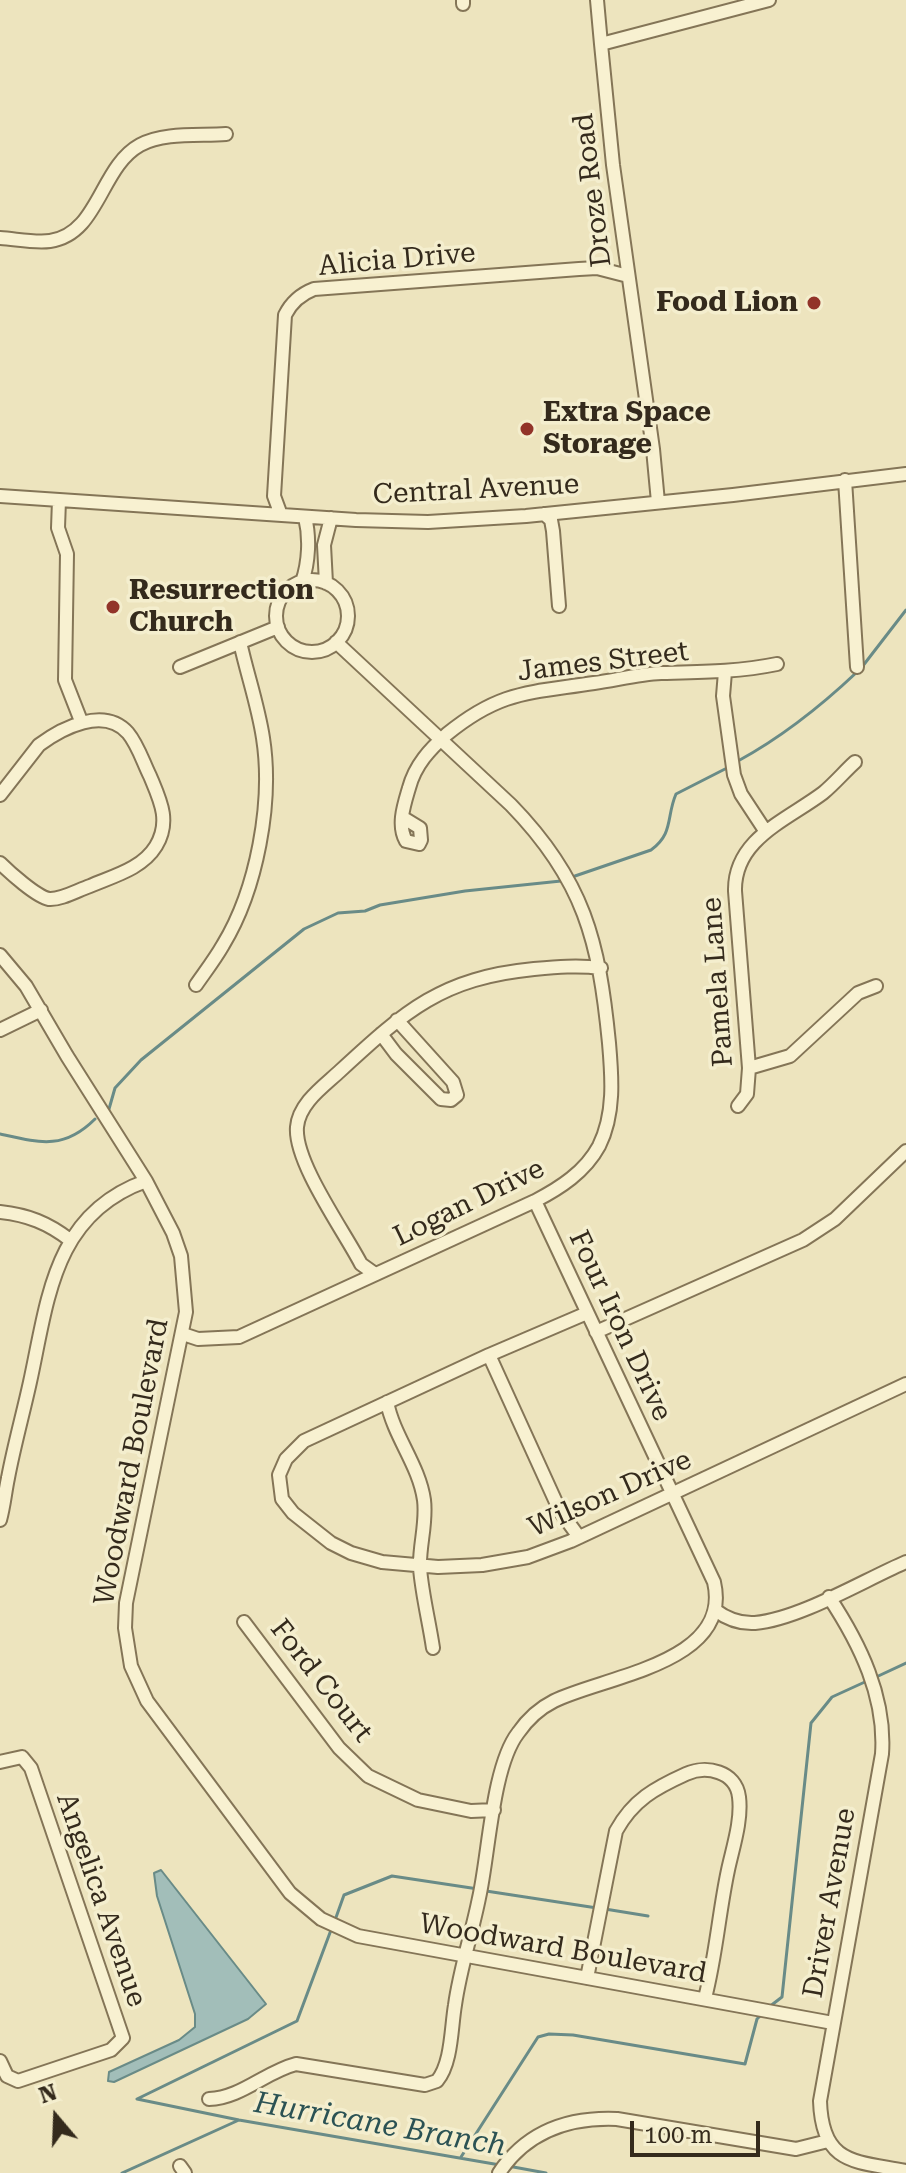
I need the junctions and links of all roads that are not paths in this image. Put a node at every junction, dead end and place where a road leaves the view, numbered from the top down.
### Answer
1 (597, 0) edge
2 (769, 0) edge
3 (601, 44) junction
4 (226, 134) dead end
5 (0, 238) edge
6 (628, 276) junction
7 (906, 474) edge
8 (845, 480) junction
9 (0, 496) edge
10 (59, 500) junction
11 (658, 502) junction
12 (544, 514) junction
13 (281, 515) junction
14 (305, 517) junction
15 (331, 518) junction
16 (302, 582) junction
17 (326, 583) junction
18 (559, 606) dead end
19 (278, 627) junction
20 (240, 642) junction
21 (336, 642) junction
22 (777, 664) dead end
23 (180, 667) dead end
24 (857, 667) dead end
25 (725, 672) junction
26 (81, 721) junction
27 (441, 739) junction
28 (855, 762) dead end
29 (0, 795) edge
30 (402, 817) dead end
31 (766, 832) junction
32 (0, 863) edge
33 (0, 955) edge
34 (601, 968) junction
35 (196, 985) dead end
36 (876, 986) dead end
37 (41, 1010) junction
38 (397, 1020) junction
39 (0, 1030) edge
40 (381, 1034) junction
41 (749, 1068) junction
42 (738, 1106) dead end
43 (906, 1151) edge
44 (146, 1181) junction
45 (535, 1201) junction
46 (0, 1212) edge
47 (70, 1240) junction
48 (375, 1274) junction
49 (587, 1313) junction
50 (596, 1332) junction
51 (183, 1334) junction
52 (489, 1355) junction
53 (906, 1384) edge
54 (387, 1402) junction
55 (672, 1494) junction
56 (0, 1520) edge
57 (579, 1537) junction
58 (906, 1562) edge
59 (420, 1566) junction
60 (829, 1597) junction
61 (715, 1610) junction
62 (244, 1622) dead end
63 (433, 1648) dead end
64 (0, 1762) edge
65 (494, 1810) junction
66 (465, 1957) junction
67 (587, 1978) junction
68 (705, 1998) junction
69 (833, 2023) junction
70 (0, 2061) edge
71 (209, 2099) dead end
72 (828, 2141) junction
73 (906, 2171) edge
74 (499, 2173) edge

1 - 3 street, Droze Road
2 - 3 street
3 - 6 street, Droze Road
4 - 5 street
6 - 11 street, Droze Road
6 - 13 street, Alicia Drive
7 - 8 street, Central Avenue
8 - 11 street, Central Avenue
8 - 24 street
9 - 10 street, Central Avenue
10 - 13 street, Central Avenue
10 - 26 street
11 - 12 street, Central Avenue
12 - 15 street, Central Avenue
12 - 18 street
13 - 14 street, Central Avenue
14 - 15 street, Central Avenue
14 - 16 street
15 - 17 street
16 - 17 street
16 - 19 street
17 - 21 street
19 - 20 street
19 - 21 street
20 - 23 street
20 - 35 street
21 - 27 street, Logan Drive
22 - 25 street, James Street
25 - 27 street, James Street
25 - 31 street
26 - 29 street
26 - 32 street
27 - 30 street, James Street
27 - 34 street, Logan Drive
28 - 31 street, Pamela Lane
31 - 41 street, Pamela Lane
33 - 37 street, Woodward Boulevard
34 - 38 street
34 - 45 street, Logan Drive
36 - 41 street
37 - 39 street
37 - 44 street, Woodward Boulevard
38 - 40 street
38 - 40 street
40 - 48 street
41 - 42 street, Pamela Lane
43 - 50 street
44 - 47 street
44 - 51 street, Woodward Boulevard
45 - 48 street, Logan Drive
45 - 49 street, Four Iron Drive
46 - 47 street
47 - 56 street
48 - 51 street, Logan Drive
49 - 50 street, Four Iron Drive
49 - 52 street, Wilson Drive
50 - 55 street, Four Iron Drive
51 - 66 street, Woodward Boulevard
52 - 54 street, Wilson Drive
52 - 57 street
53 - 55 street, Wilson Drive
54 - 59 street
54 - 59 street, Wilson Drive
55 - 57 street, Wilson Drive
55 - 61 street, Four Iron Drive
57 - 59 street, Wilson Drive
58 - 60 street
59 - 63 street
60 - 61 street
60 - 69 street, Driver Avenue
61 - 65 street
62 - 65 street, Ford Court
64 - 70 street, Angelica Avenue
65 - 66 street
66 - 67 street, Woodward Boulevard
66 - 71 street
67 - 68 street, Woodward Boulevard
67 - 68 street
68 - 69 street, Woodward Boulevard
69 - 72 street, Driver Avenue
72 - 73 street
72 - 74 street

